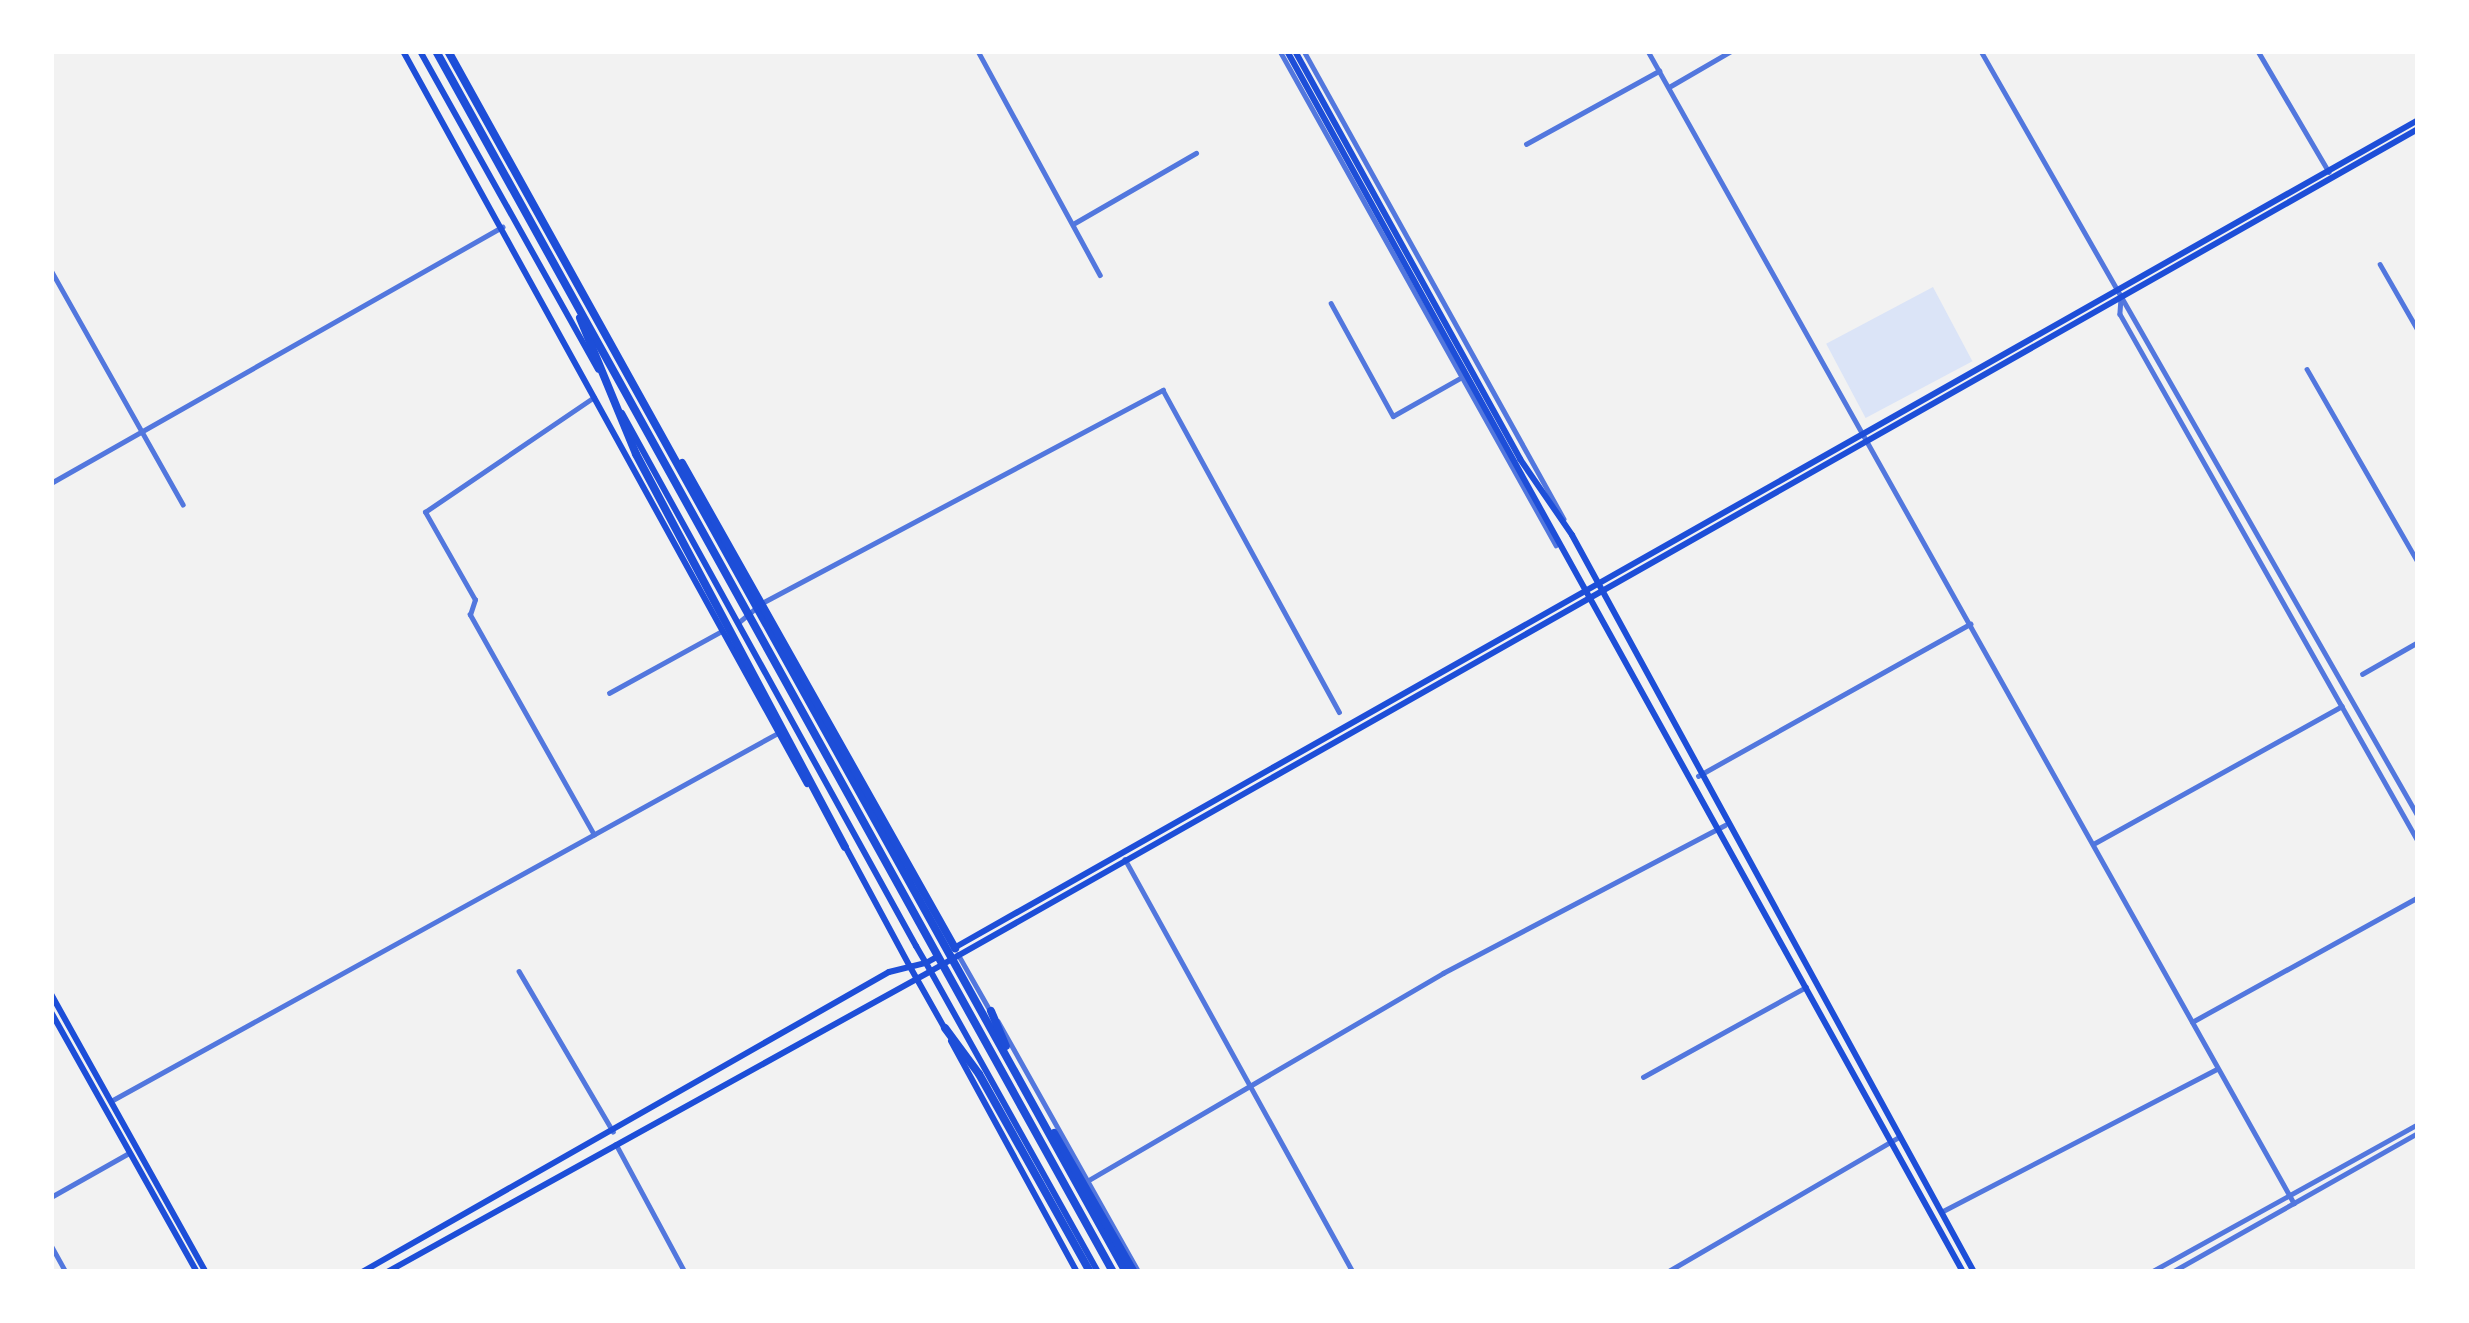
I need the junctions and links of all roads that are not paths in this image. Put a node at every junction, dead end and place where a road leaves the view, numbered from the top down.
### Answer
1 (404, 51) edge
2 (420, 51) edge
3 (436, 51) edge
4 (448, 51) edge
5 (978, 51) edge
6 (1292, 51) edge
7 (1648, 51) edge
8 (1731, 51) edge
9 (1982, 51) edge
10 (2258, 51) edge
11 (1659, 71) junction
12 (1668, 87) junction
13 (2418, 124) edge
14 (1526, 144) dead end
15 (1196, 153) dead end
16 (2330, 174) junction
17 (1072, 224) junction
18 (502, 227) junction
19 (2380, 264) dead end
20 (51, 270) edge
21 (1100, 275) dead end
22 (571, 294) junction
23 (2119, 294) junction
24 (1331, 303) dead end
25 (2418, 330) edge
26 (2307, 369) dead end
27 (1464, 376) junction
28 (594, 397) junction
29 (140, 427) junction
30 (662, 436) junction
31 (1865, 437) junction
32 (51, 483) edge
33 (183, 504) dead end
34 (2418, 562) edge
35 (1596, 580) junction
36 (1581, 589) junction
37 (1600, 596) junction
38 (1587, 602) junction
39 (738, 623) junction
40 (1970, 624) junction
41 (722, 631) junction
42 (2418, 642) edge
43 (2362, 674) dead end
44 (609, 693) dead end
45 (2342, 706) junction
46 (1340, 712) dead end
47 (778, 733) junction
48 (1698, 776) junction
49 (2418, 816) edge
50 (1722, 827) junction
51 (594, 835) junction
52 (2418, 842) edge
53 (2095, 843) junction
54 (845, 847) junction
55 (1124, 857) junction
56 (2418, 897) edge
57 (957, 951) junction
58 (909, 964) junction
59 (928, 967) junction
60 (519, 971) dead end
61 (914, 975) junction
62 (1806, 987) junction
63 (51, 994) edge
64 (991, 1011) junction
65 (51, 1012) edge
66 (2192, 1022) junction
67 (945, 1028) junction
68 (2217, 1070) junction
69 (1643, 1077) dead end
70 (1251, 1087) junction
71 (106, 1104) junction
72 (2418, 1124) edge
73 (613, 1131) junction
74 (2418, 1133) edge
75 (1895, 1138) junction
76 (616, 1144) junction
77 (129, 1153) junction
78 (1089, 1180) junction
79 (2290, 1195) junction
80 (51, 1197) edge
81 (1058, 1198) junction
82 (2294, 1203) junction
83 (1940, 1212) junction
84 (51, 1245) edge
85 (66, 1272) edge
86 (196, 1272) edge
87 (206, 1272) edge
88 (362, 1272) edge
89 (387, 1272) edge
90 (685, 1272) edge
91 (1077, 1272) edge
92 (1094, 1272) edge
93 (1112, 1272) edge
94 (1133, 1272) edge
95 (1353, 1272) edge
96 (1667, 1272) edge
97 (1964, 1272) edge
98 (1974, 1272) edge
99 (2151, 1272) edge
100 (2172, 1272) edge

1 - 18 main road
2 - 39 main road
3 - 22 highway
4 - 30 highway
5 - 17 street
6 - 27 main road
6 - 35 main road
7 - 11 street
8 - 12 street
9 - 23 street
10 - 16 street
11 - 12 street
11 - 14 street
12 - 31 street
13 - 16 main road
15 - 17 street
16 - 23 main road
17 - 21 street
18 - 28 main road
18 - 29 street
19 - 25 street
20 - 29 street
22 - 54 highway
22 - 93 highway
23 - 31 main road
23 - 45 street
23 - 49 street
24 - 27 street
26 - 34 street
27 - 36 main road
28 - 41 main road
28 - 51 street
29 - 32 street
29 - 33 street
30 - 57 highway
30 - 94 highway
31 - 35 main road
31 - 37 main road
31 - 40 street
35 - 36 main road
35 - 37 main road
36 - 38 main road
36 - 55 main road
37 - 38 main road
37 - 48 main road
38 - 50 main road
38 - 55 main road
39 - 46 street
39 - 59 main road
40 - 48 street
40 - 53 street
41 - 44 street
41 - 47 main road
42 - 43 street
45 - 52 street
45 - 53 street
47 - 51 street
47 - 54 main road
48 - 50 main road
50 - 62 main road
50 - 70 street
50 - 75 main road
51 - 71 street
53 - 66 street
54 - 58 main road
55 - 57 main road
55 - 70 street
56 - 66 street
57 - 59 main road
57 - 64 street
58 - 59 main road
58 - 61 main road
58 - 73 main road
59 - 61 main road
59 - 81 main road
60 - 73 street
61 - 67 main road
61 - 76 main road
62 - 69 street
62 - 75 main road
63 - 71 main road
64 - 78 street
64 - 94 highway
65 - 71 main road
66 - 68 street
67 - 91 main road
67 - 92 highway
68 - 79 street
68 - 83 street
70 - 78 street
70 - 95 street
71 - 77 main road
71 - 87 main road
72 - 79 street
73 - 88 main road
74 - 82 street
75 - 83 main road
75 - 96 street
75 - 97 main road
76 - 89 main road
76 - 90 street
77 - 80 street
77 - 86 main road
78 - 81 street
78 - 94 street
79 - 82 street
79 - 99 street
81 - 92 main road
82 - 100 street
83 - 98 main road
84 - 85 street

